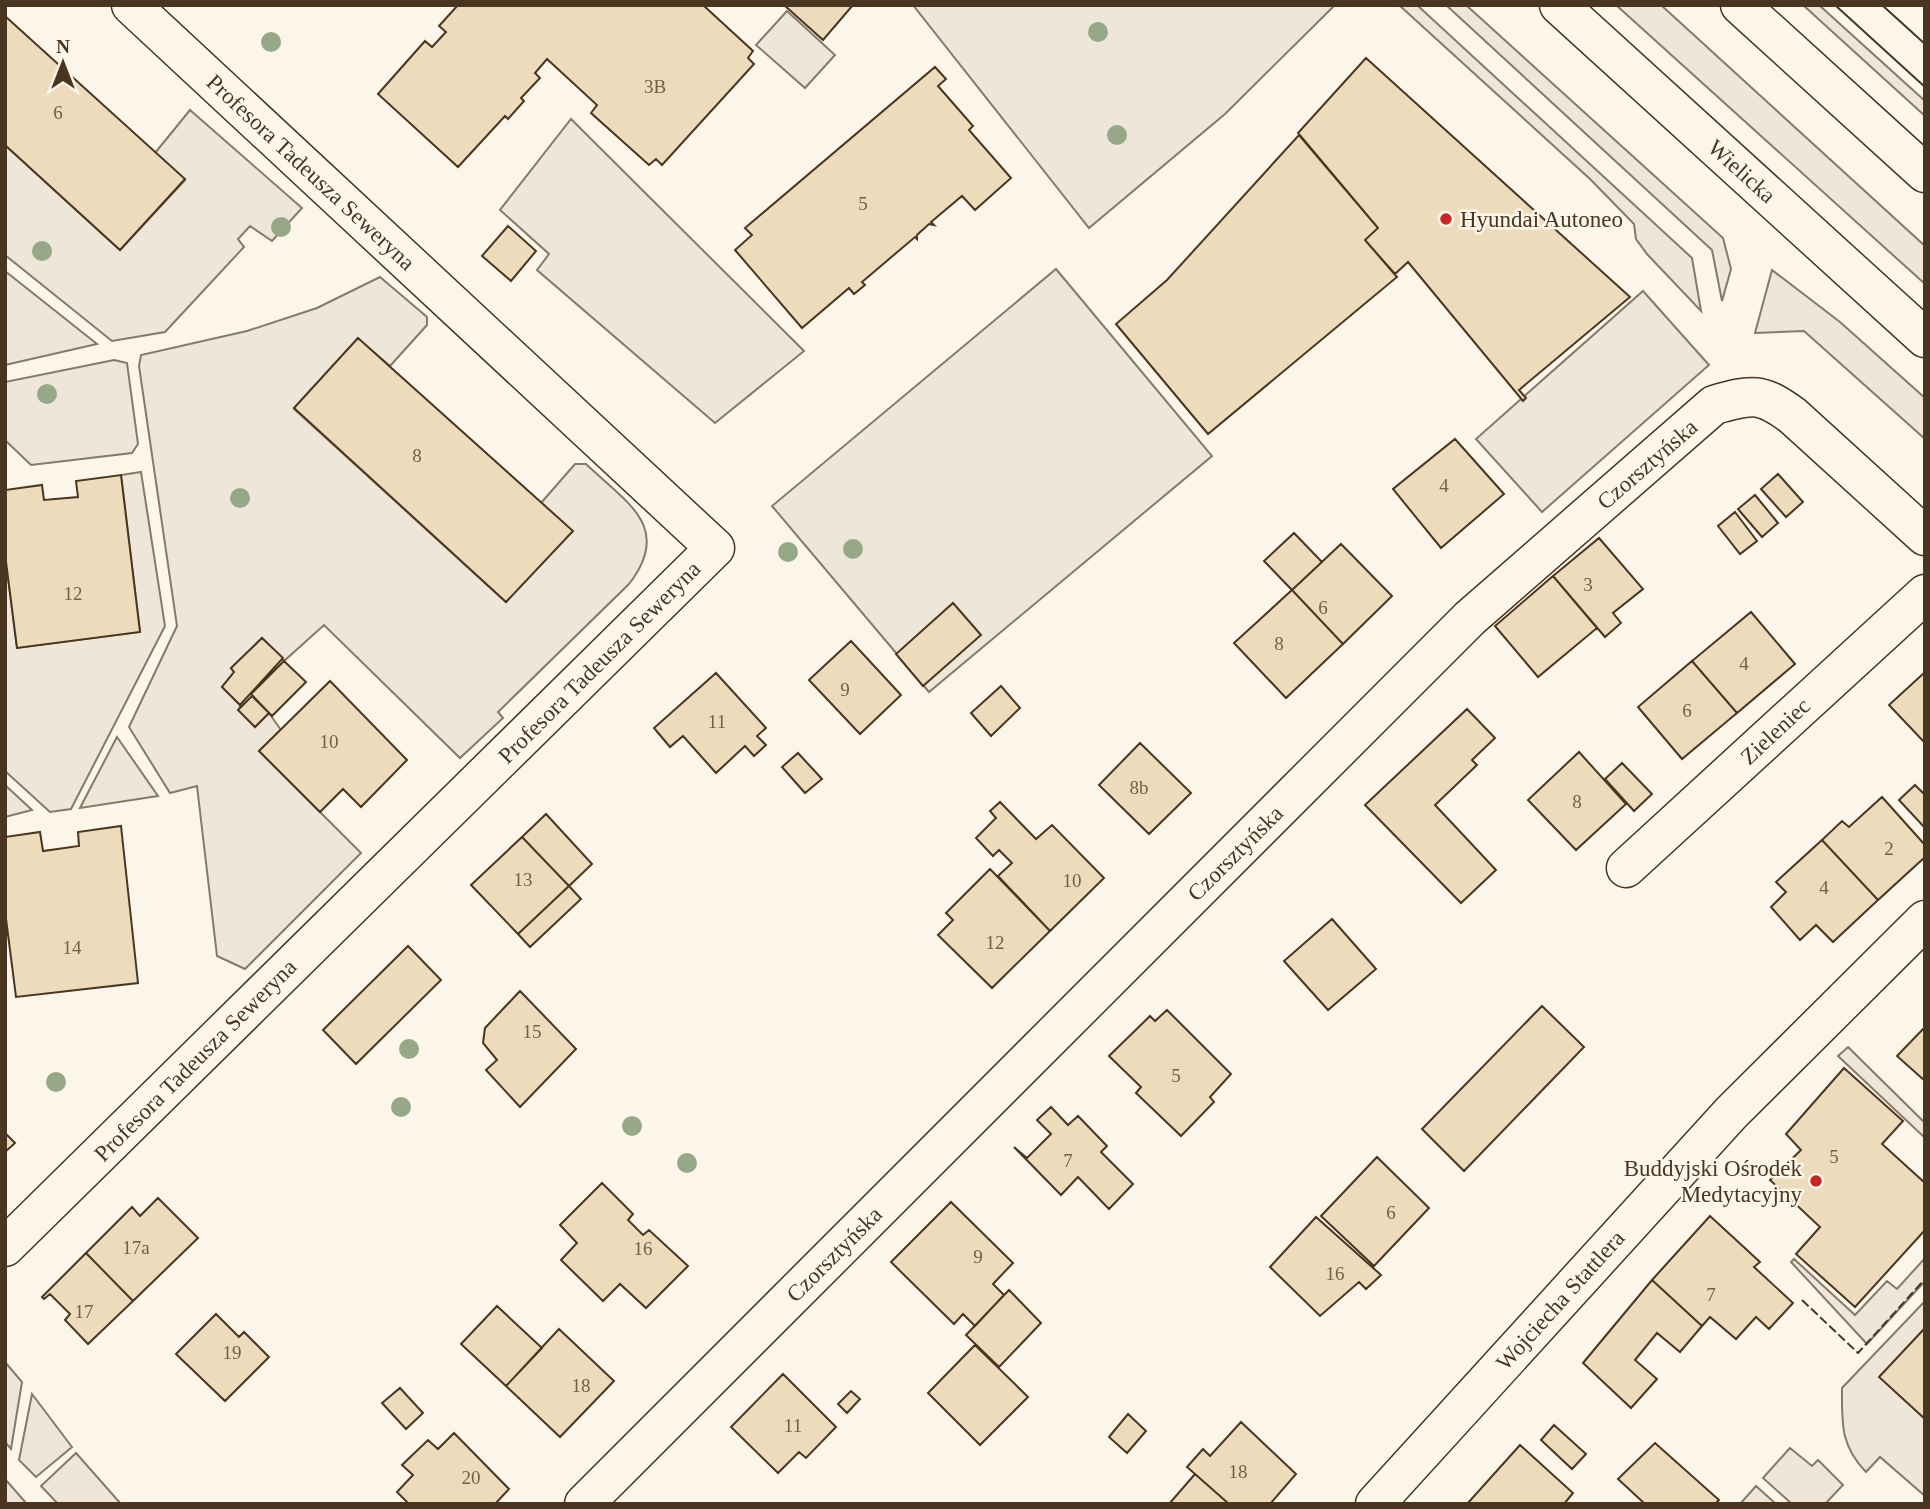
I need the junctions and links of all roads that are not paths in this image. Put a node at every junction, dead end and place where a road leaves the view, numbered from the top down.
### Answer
1 (131, 5) edge
2 (1559, 5) edge
3 (1740, 5) edge
4 (1925, 173) edge
5 (1925, 338) edge
6 (1925, 536) edge
7 (1925, 594) edge
8 (1626, 868) dead end
9 (1925, 920) edge
10 (5, 1247) edge
11 (584, 1504) edge
12 (1375, 1504) edge

1 - 10 street, Profesora Tadeusza Seweryna
2 - 5 street, Wielicka
3 - 4 street
6 - 11 street, Czorsztyńska
7 - 8 street, Zieleniec
9 - 12 street, Wojciecha Stattlera

